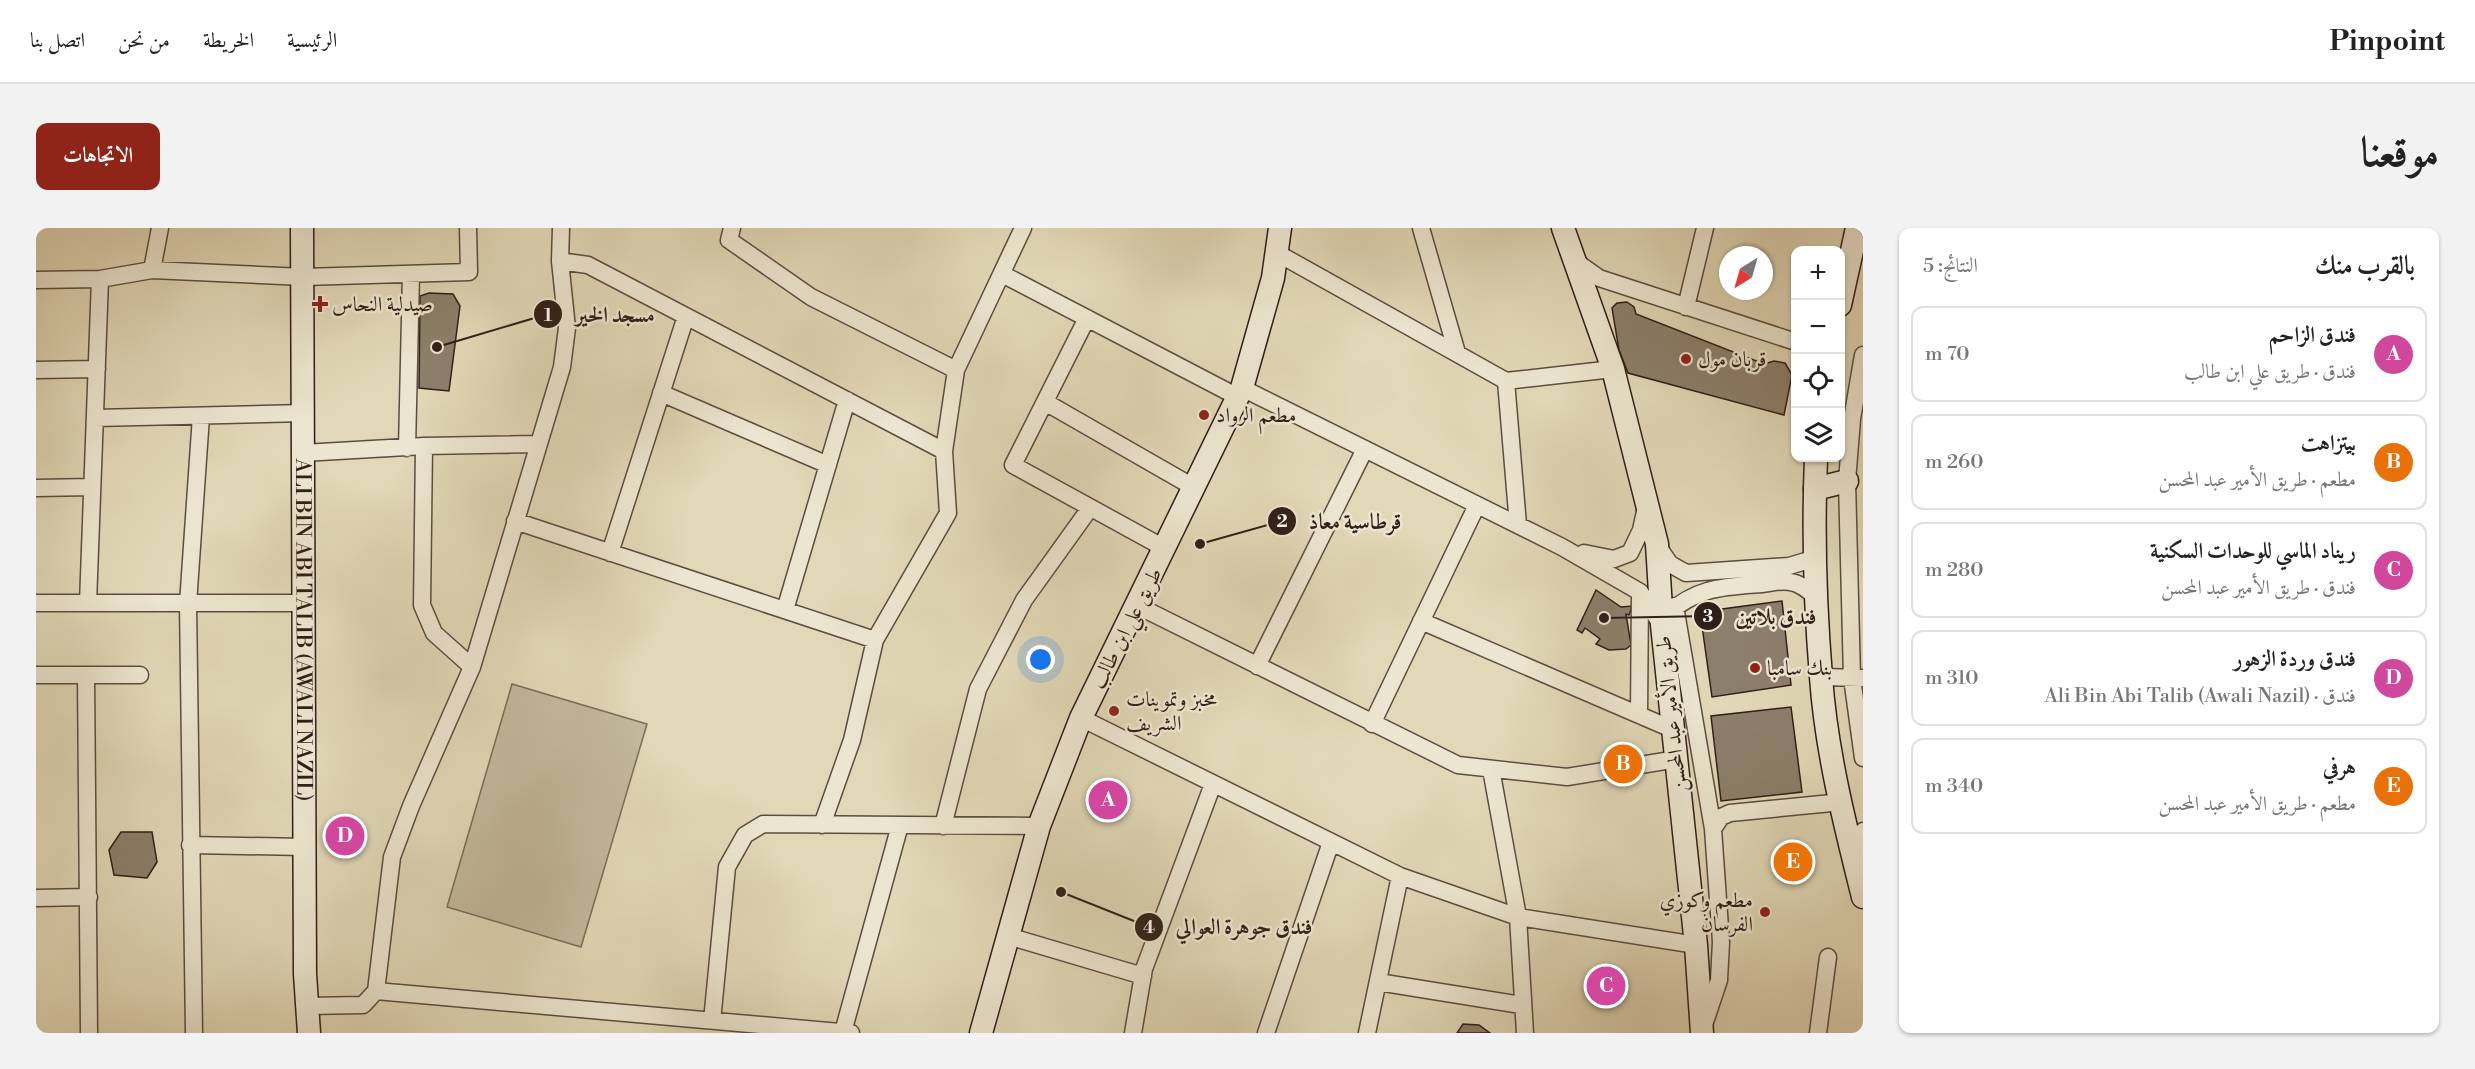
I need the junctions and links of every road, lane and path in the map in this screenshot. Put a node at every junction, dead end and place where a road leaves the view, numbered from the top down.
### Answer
1 (160, 228) edge
2 (302, 228) edge
3 (468, 228) edge
4 (561, 228) edge
5 (732, 228) edge
6 (1023, 228) edge
7 (1280, 228) edge
8 (1421, 228) edge
9 (1563, 228) edge
10 (1705, 228) edge
11 (1857, 228) edge
12 (1277, 253) junction
13 (560, 261) junction
14 (1575, 261) junction
15 (152, 270) junction
16 (411, 274) junction
17 (1002, 274) junction
18 (1855, 276) edge
19 (304, 277) junction
20 (100, 279) junction
21 (36, 280) edge
22 (1843, 300) edge
23 (1686, 307) junction
24 (686, 316) junction
25 (1086, 318) junction
26 (1791, 340) edge
27 (1457, 353) junction
28 (1863, 355) edge
29 (97, 369) junction
30 (1613, 369) junction
31 (36, 370) edge
32 (956, 370) junction
33 (1506, 381) junction
34 (1240, 392) junction
35 (661, 393) junction
36 (847, 400) junction
37 (1045, 402) junction
38 (304, 413) junction
39 (201, 416) junction
40 (95, 418) junction
41 (1858, 419) edge
42 (538, 444) junction
43 (415, 447) junction
44 (1365, 449) junction
45 (944, 451) junction
46 (303, 453) junction
47 (1816, 462) edge
48 (828, 465) junction
49 (1847, 481) junction
50 (92, 487) junction
51 (36, 488) edge
52 (1195, 488) junction
53 (1815, 489) junction
54 (1647, 504) junction
55 (1477, 505) junction
56 (1090, 507) junction
57 (515, 521) junction
58 (1518, 525) junction
59 (1657, 544) junction
60 (1562, 547) junction
61 (1166, 549) junction
62 (610, 553) junction
63 (1816, 558) junction
64 (1640, 592) junction
65 (1818, 599) junction
66 (36, 603) edge
67 (88, 603) junction
68 (303, 603) junction
69 (188, 604) junction
70 (1138, 606) junction
71 (785, 610) junction
72 (1666, 616) junction
73 (1421, 621) junction
74 (875, 640) junction
75 (1257, 666) junction
76 (472, 667) junction
77 (36, 675) edge
78 (86, 675) junction
79 (140, 675) dead end
80 (1821, 678) junction
81 (1857, 678) edge
82 (1639, 715) junction
83 (1081, 718) junction
84 (1372, 724) junction
85 (1674, 730) junction
86 (1863, 755) edge
87 (1677, 759) junction
88 (1491, 769) junction
89 (1213, 784) junction
90 (1842, 802) junction
91 (822, 825) junction
92 (900, 825) junction
93 (943, 825) junction
94 (1039, 826) junction
95 (1713, 829) junction
96 (1863, 831) edge
97 (1331, 842) junction
98 (190, 845) junction
99 (304, 847) junction
100 (1854, 859) junction
101 (1400, 876) junction
102 (89, 897) junction
103 (1863, 897) edge
104 (36, 898) edge
105 (1518, 916) junction
106 (1008, 936) junction
107 (1696, 945) junction
108 (1828, 957) dead end
109 (1143, 976) junction
110 (1378, 982) junction
111 (376, 991) junction
112 (1521, 1005) junction
113 (307, 1006) junction
114 (701, 1024) edge
115 (843, 1032) edge
116 (1702, 1032) edge
117 (89, 1033) edge
118 (194, 1033) edge
119 (309, 1033) edge
120 (851, 1033) edge
121 (981, 1033) edge
122 (1133, 1033) edge
123 (1266, 1033) edge
124 (1367, 1033) edge
125 (1525, 1033) edge
126 (1818, 1033) edge

1 - 15 street
2 - 19 main road, ALI BIN ABI TALIB (AWALI NAZIL)
3 - 16 street
4 - 13 street
5 - 32 street
6 - 17 street
7 - 12 main road, طريق علي ابن طالب
8 - 27 street
9 - 14 main road, طريق الأمير عبد المحسن
10 - 23 street
11 - 18 main road
12 - 27 street
12 - 34 main road, طريق علي ابن طالب
13 - 24 street
13 - 42 street
14 - 23 street
14 - 30 main road, طريق الأمير عبد المحسن
15 - 19 street
15 - 20 street
16 - 19 street
16 - 43 street
17 - 25 street
17 - 32 street
18 - 22 main road
19 - 38 main road, ALI BIN ABI TALIB (AWALI NAZIL)
20 - 21 street
20 - 29 street
23 - 26 street
24 - 35 street
24 - 36 street
25 - 34 street
25 - 37 street
27 - 33 street
28 - 41 street
29 - 31 street
29 - 40 street
30 - 33 street
30 - 54 main road, طريق الأمير عبد المحسن
32 - 45 street
33 - 58 street
34 - 44 street
34 - 52 main road, طريق علي ابن طالب
35 - 48 street
35 - 62 street
36 - 45 street
36 - 48 street
37 - 52 street
37 - 56 street
38 - 39 street
38 - 46 main road, ALI BIN ABI TALIB (AWALI NAZIL)
39 - 40 street
39 - 69 street
40 - 50 street
41 - 49 street
42 - 43 street
42 - 57 street
43 - 46 street
43 - 76 street
44 - 55 street
44 - 75 street
45 - 74 street
46 - 68 main road, ALI BIN ABI TALIB (AWALI NAZIL)
47 - 53 main road
48 - 71 street
49 - 53 main road
49 - 81 street
50 - 51 street
50 - 67 street
52 - 61 main road, طريق علي ابن طالب
53 - 63 main road
54 - 59 main road, طريق الأمير عبد المحسن
54 - 60 street
55 - 58 street
55 - 73 street
56 - 61 street
56 - 93 street
57 - 62 street
57 - 76 street
58 - 60 street
59 - 63 street
59 - 72 main road, طريق الأمير عبد المحسن
60 - 64 street
61 - 70 main road, طريق علي ابن طالب
62 - 71 street
63 - 65 main road
64 - 72 street
64 - 82 street
65 - 72 street
65 - 80 main road
66 - 67 street
67 - 69 street
68 - 69 street
68 - 99 main road, ALI BIN ABI TALIB (AWALI NAZIL)
69 - 98 street
70 - 75 street
70 - 83 main road, طريق علي ابن طالب
71 - 74 street
72 - 85 main road, طريق الأمير عبد المحسن
72 - 95 street
73 - 82 street
73 - 84 street
74 - 91 street
75 - 84 street
76 - 111 street
77 - 78 street
78 - 79 street
78 - 102 street
80 - 81 street
80 - 90 main road
81 - 86 street
82 - 85 street
83 - 89 street
83 - 94 main road, طريق علي ابن طالب
84 - 88 street
85 - 87 main road, طريق الأمير عبد المحسن
87 - 88 street
87 - 107 main road, طريق الأمير عبد المحسن
88 - 105 street
89 - 97 street
89 - 109 street
90 - 95 street
90 - 100 main road
91 - 92 street
91 - 114 street
92 - 93 street
92 - 115 street
93 - 94 street
94 - 106 main road, طريق علي ابن طالب
95 - 116 street
96 - 100 street
97 - 101 street
97 - 123 street
98 - 99 street
98 - 118 street
99 - 113 main road, ALI BIN ABI TALIB (AWALI NAZIL)
100 - 103 main road
101 - 105 street
101 - 110 street
102 - 104 street
102 - 117 street
105 - 107 street
105 - 112 street
106 - 109 street
106 - 121 main road, طريق علي ابن طالب
107 - 116 main road, طريق الأمير عبد المحسن
108 - 126 street
109 - 122 street
110 - 112 street
110 - 124 street
111 - 113 street
111 - 114 street
112 - 125 street
113 - 119 main road, ALI BIN ABI TALIB (AWALI NAZIL)
114 - 115 street
115 - 120 street

